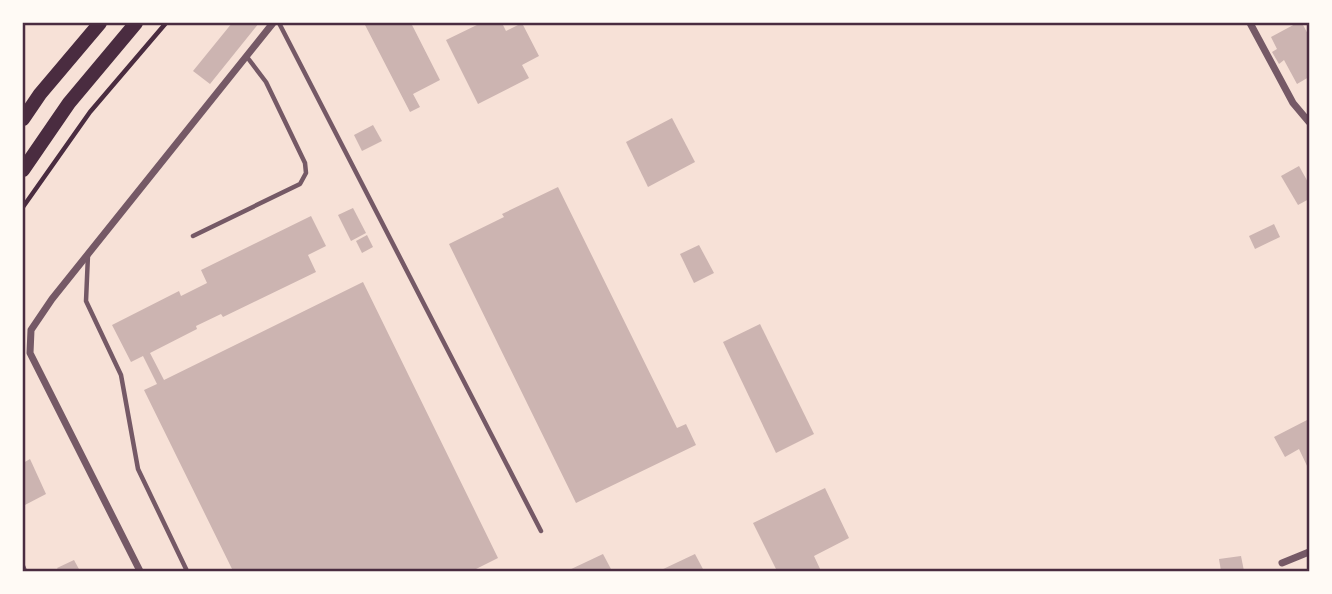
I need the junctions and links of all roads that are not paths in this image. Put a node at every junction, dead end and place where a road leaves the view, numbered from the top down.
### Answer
1 (100, 23) edge
2 (136, 23) edge
3 (273, 23) edge
4 (279, 23) edge
5 (1250, 23) edge
6 (246, 56) junction
7 (23, 119) edge
8 (1309, 122) edge
9 (23, 170) edge
10 (193, 236) dead end
11 (88, 254) junction
12 (34, 325) junction
13 (23, 333) edge
14 (541, 531) dead end
15 (1309, 552) edge
16 (1282, 562) dead end
17 (23, 566) edge
18 (25, 571) edge
19 (140, 571) edge
20 (187, 571) edge

1 - 7 main road
2 - 9 main road
3 - 6 street
4 - 14 lane
5 - 8 street
6 - 10 lane
6 - 11 street
11 - 12 street
11 - 20 lane
12 - 13 lane
12 - 19 street
15 - 16 street
17 - 18 lane

